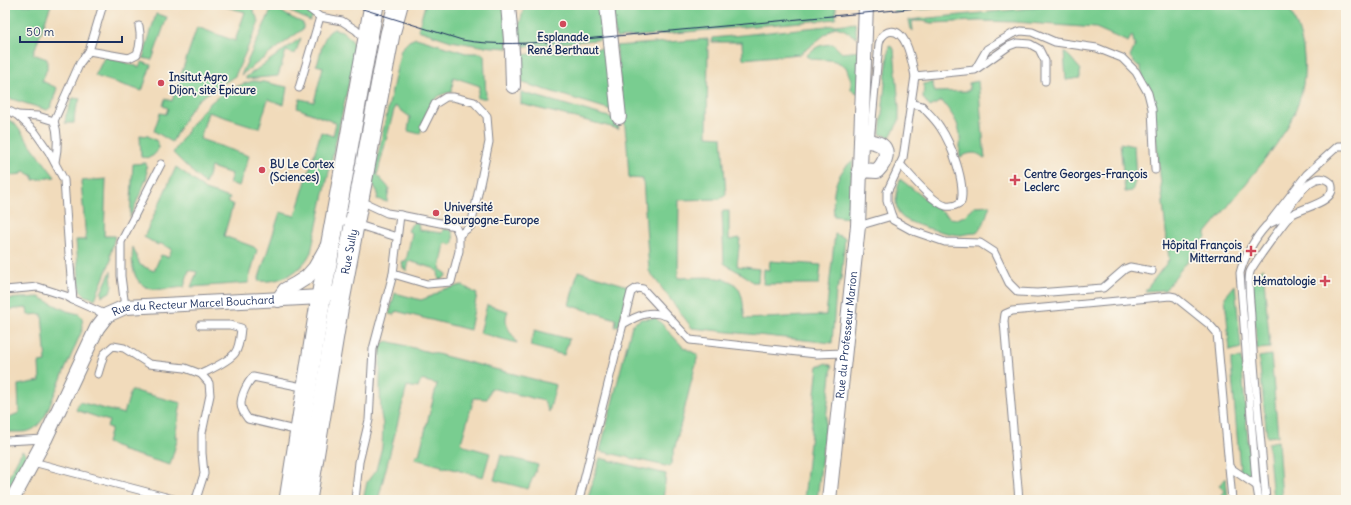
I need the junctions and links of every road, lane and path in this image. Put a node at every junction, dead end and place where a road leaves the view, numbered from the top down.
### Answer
1 (304, 5) edge
2 (374, 5) edge
3 (398, 5) edge
4 (508, 5) edge
5 (607, 5) edge
6 (866, 5) edge
7 (102, 8) dead end
8 (320, 17) junction
9 (139, 26) dead end
10 (367, 42) junction
11 (89, 51) junction
12 (975, 70) junction
13 (915, 76) junction
14 (1045, 81) dead end
15 (513, 86) dead end
16 (299, 88) dead end
17 (912, 104) junction
18 (5, 110) edge
19 (17, 115) junction
20 (619, 117) dead end
21 (54, 121) junction
22 (424, 128) dead end
23 (865, 141) junction
24 (1346, 146) edge
25 (56, 162) junction
26 (161, 164) dead end
27 (900, 164) junction
28 (859, 170) junction
29 (1155, 170) dead end
30 (359, 200) junction
31 (400, 215) junction
32 (892, 216) junction
33 (335, 218) junction
34 (354, 224) junction
35 (1267, 224) junction
36 (858, 226) junction
37 (460, 235) junction
38 (397, 237) junction
39 (331, 242) junction
40 (1152, 271) dead end
41 (393, 274) junction
42 (343, 285) junction
43 (5, 290) edge
44 (321, 298) junction
45 (283, 299) junction
46 (73, 300) junction
47 (125, 307) junction
48 (107, 315) junction
49 (669, 317) junction
50 (623, 324) junction
51 (200, 325) dead end
52 (316, 326) junction
53 (844, 353) junction
54 (98, 374) dead end
55 (201, 374) junction
56 (307, 388) junction
57 (300, 432) junction
58 (45, 439) junction
59 (5, 441) edge
60 (32, 462) junction
61 (1229, 467) junction
62 (1258, 486) junction
63 (12, 500) edge
64 (177, 500) edge
65 (194, 500) edge
66 (289, 500) edge
67 (307, 500) edge
68 (355, 500) edge
69 (579, 500) edge
70 (829, 500) edge
71 (1019, 500) edge
72 (1232, 500) edge
73 (1259, 500) edge
74 (1266, 500) edge

1 - 8 lane
2 - 10 main road, Rue Sully
3 - 30 main road, Rue Sully
4 - 15 street
5 - 20 street
6 - 23 street, Rue du Professeur Marion
7 - 11 lane
8 - 10 lane
8 - 16 lane
9 - 11 lane
10 - 33 main road, Rue Sully
11 - 21 lane
12 - 13 lane
12 - 14 lane
12 - 29 lane
13 - 17 lane
13 - 23 lane
17 - 27 lane
17 - 27 lane
18 - 19 lane
19 - 21 lane
19 - 25 lane
21 - 25 lane
22 - 37 lane
23 - 28 street, Rue du Professeur Marion
23 - 28 street
24 - 35 lane
25 - 46 lane
26 - 47 lane
27 - 32 lane
28 - 36 street, Rue du Professeur Marion
30 - 31 lane
30 - 34 main road, Rue Sully
31 - 37 lane
31 - 38 lane
32 - 36 lane
32 - 40 lane
33 - 34 lane
33 - 39 main road, Rue Sully
34 - 38 lane
34 - 42 main road, Rue Sully
35 - 62 lane
35 - 74 lane
36 - 53 street, Rue du Professeur Marion
37 - 41 lane
38 - 41 lane
39 - 44 main road, Rue Sully
39 - 45 street
41 - 68 lane
42 - 44 street
42 - 67 main road, Rue Sully
43 - 46 lane
44 - 45 street, Rue du Recteur Marcel Bouchard
44 - 52 main road, Rue Sully
45 - 47 street, Rue du Recteur Marcel Bouchard
45 - 52 street
46 - 48 lane
47 - 48 street, Rue du Recteur Marcel Bouchard
48 - 58 street, Rue du Recteur Marcel Bouchard
49 - 50 lane
49 - 50 lane
49 - 53 lane
50 - 69 lane
51 - 55 lane
52 - 56 main road, Rue Sully
53 - 70 street, Rue du Professeur Marion
54 - 55 lane
55 - 65 lane
56 - 57 main road, Rue Sully
56 - 57 lane
57 - 66 main road, Rue Sully
58 - 59 lane
58 - 60 street, Rue du Recteur Marcel Bouchard
60 - 63 street, Rue du Recteur Marcel Bouchard
60 - 64 lane
61 - 62 lane
61 - 71 lane
61 - 72 lane
62 - 73 lane

